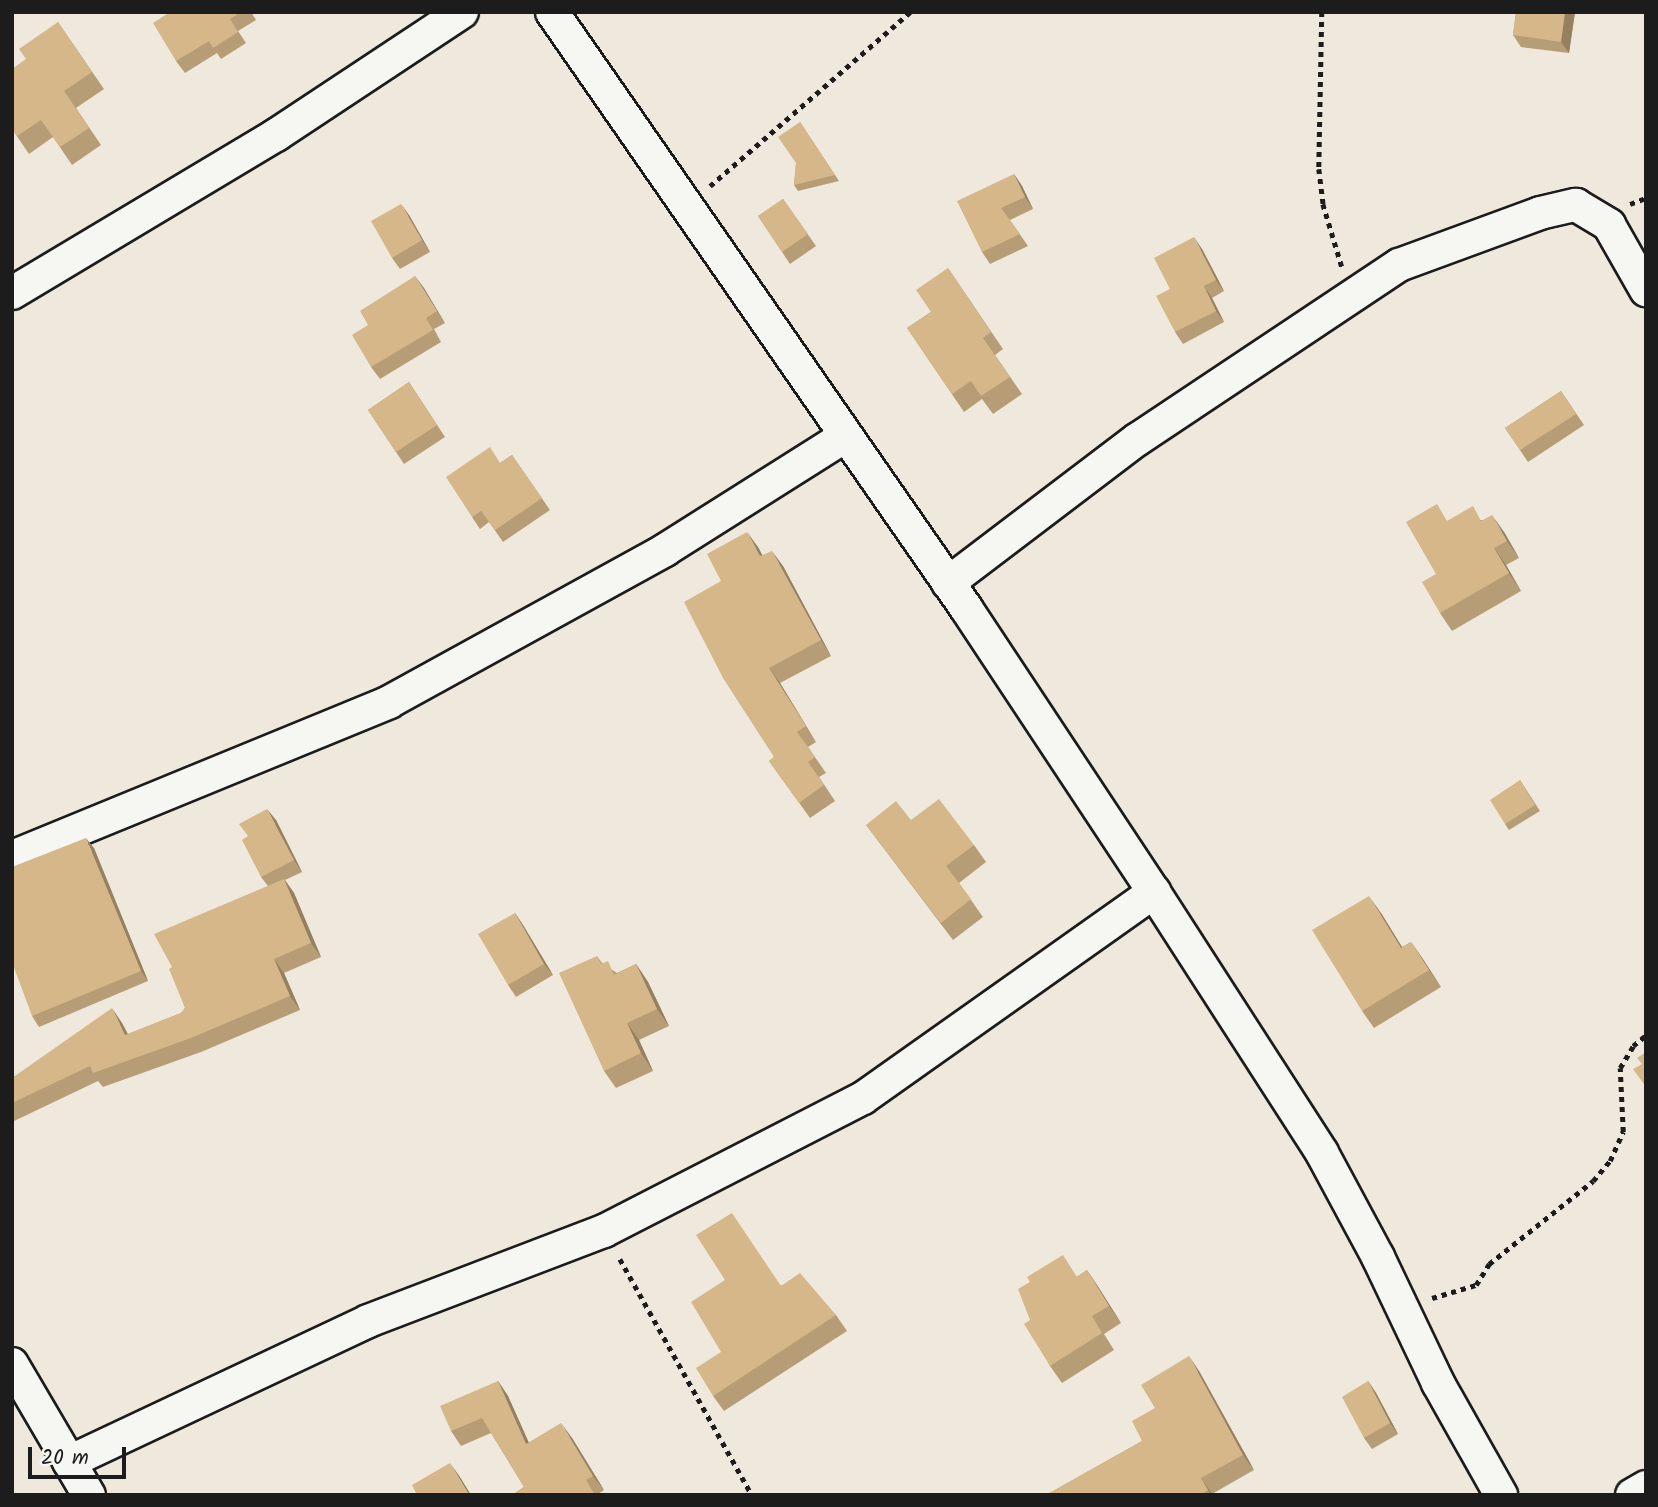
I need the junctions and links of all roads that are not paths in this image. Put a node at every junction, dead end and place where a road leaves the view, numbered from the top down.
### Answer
1 (462, 12) edge
2 (552, 12) edge
3 (1646, 290) edge
4 (12, 293) edge
5 (844, 437) junction
6 (948, 583) junction
7 (12, 858) edge
8 (1154, 891) junction
9 (12, 1364) edge
10 (69, 1462) junction
11 (1646, 1486) edge
12 (89, 1495) edge
13 (1501, 1495) edge
14 (1632, 1495) edge

1 - 4 street
2 - 5 street
3 - 6 street
5 - 6 street
5 - 7 street
6 - 8 street
8 - 10 street
8 - 13 street
9 - 10 street
10 - 12 street
11 - 14 street

